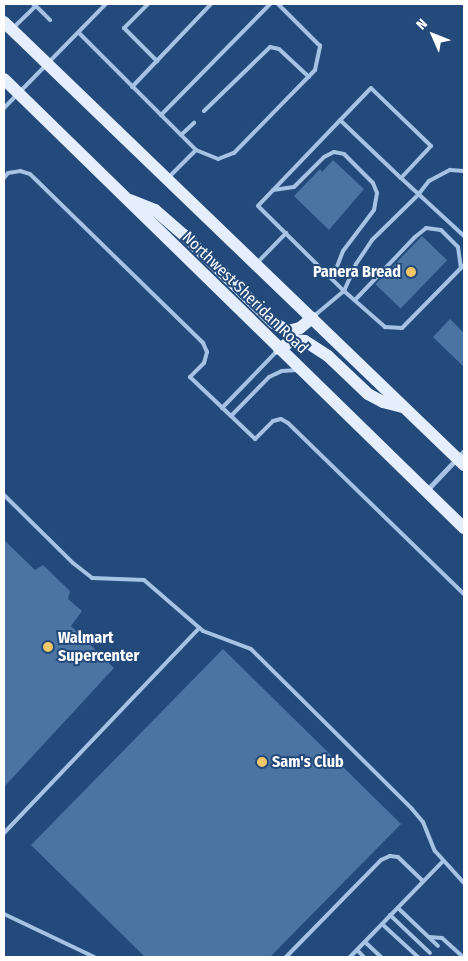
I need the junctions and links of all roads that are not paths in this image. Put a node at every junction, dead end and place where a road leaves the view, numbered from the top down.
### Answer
1 (106, 4) edge
2 (148, 4) edge
3 (211, 4) edge
4 (270, 4) edge
5 (278, 4) edge
6 (34, 5) edge
7 (50, 20) dead end
8 (8, 26) edge
9 (79, 33) junction
10 (157, 61) junction
11 (47, 64) junction
12 (309, 77) junction
13 (4, 80) edge
14 (132, 87) junction
15 (18, 93) junction
16 (4, 108) edge
17 (204, 111) dead end
18 (161, 115) junction
19 (340, 120) junction
20 (194, 123) dead end
21 (181, 135) junction
22 (196, 150) junction
23 (464, 171) edge
24 (4, 178) edge
25 (401, 178) junction
26 (167, 179) junction
27 (272, 190) junction
28 (418, 196) junction
29 (125, 198) junction
30 (286, 233) junction
31 (464, 236) edge
32 (256, 264) junction
33 (463, 266) edge
34 (332, 279) junction
35 (344, 291) junction
36 (355, 300) junction
37 (312, 318) junction
38 (279, 349) junction
39 (303, 371) junction
40 (404, 407) junction
41 (222, 408) junction
42 (231, 416) junction
43 (462, 458) edge
44 (426, 491) junction
45 (4, 495) edge
46 (464, 528) edge
47 (464, 594) edge
48 (199, 628) junction
49 (4, 833) edge
50 (443, 860) junction
51 (423, 882) junction
52 (464, 883) edge
53 (398, 908) junction
54 (4, 914) edge
55 (390, 915) junction
56 (382, 924) junction
57 (429, 938) junction
58 (365, 942) junction
59 (438, 946) dead end
60 (357, 950) junction
61 (430, 953) dead end
62 (94, 957) edge
63 (286, 957) edge
64 (350, 957) edge
65 (364, 957) edge
66 (381, 957) edge
67 (418, 957) edge
68 (463, 957) edge

1 - 9 lane
2 - 10 lane
3 - 10 lane
4 - 18 lane
5 - 12 lane
6 - 7 lane
6 - 8 lane
8 - 11 main road, Northwest Sheridan Road
9 - 11 lane
9 - 14 lane
10 - 14 lane
11 - 15 lane
11 - 26 main road, Northwest Sheridan Road
12 - 17 lane
12 - 22 lane
13 - 15 main road, Northwest Sheridan Road
14 - 18 lane
15 - 16 lane
15 - 29 main road, Northwest Sheridan Road
18 - 21 lane
19 - 25 lane
19 - 25 lane
19 - 27 lane
20 - 21 lane
21 - 22 lane
22 - 26 lane
23 - 28 lane
24 - 41 lane
25 - 28 lane
26 - 32 main road, Northwest Sheridan Road
27 - 30 lane
27 - 34 lane
28 - 31 lane
28 - 35 lane
29 - 37 main road
29 - 38 main road, Northwest Sheridan Road
30 - 32 lane
30 - 34 lane
32 - 37 main road, Northwest Sheridan Road
33 - 36 lane
33 - 36 lane
34 - 35 lane
35 - 36 lane
35 - 37 lane
37 - 40 main road, Northwest Sheridan Road
38 - 39 main road, Northwest Sheridan Road
38 - 40 main road
38 - 41 lane
39 - 42 lane
39 - 44 main road, Northwest Sheridan Road
40 - 43 main road, Northwest Sheridan Road
41 - 42 lane
42 - 47 lane
43 - 44 street
44 - 46 main road, Northwest Sheridan Road
45 - 48 lane
48 - 49 lane
48 - 50 lane
50 - 51 lane
50 - 52 lane
51 - 53 lane
51 - 63 lane
53 - 55 lane
53 - 57 lane
54 - 62 lane
55 - 56 lane
55 - 61 lane
56 - 58 lane
56 - 67 lane
57 - 59 lane
57 - 68 lane
58 - 60 lane
58 - 66 lane
60 - 64 lane
60 - 65 lane

